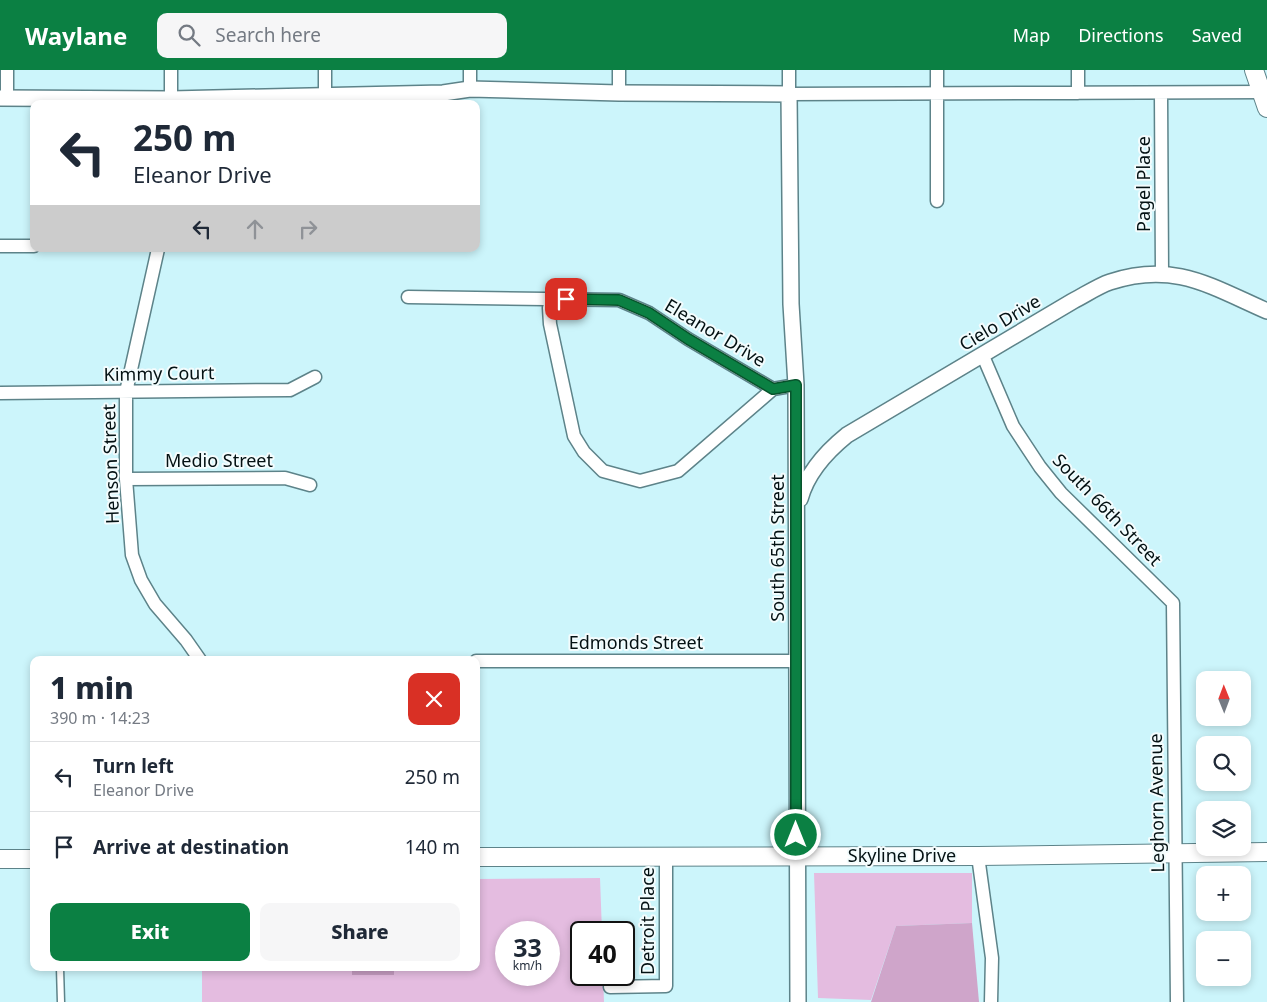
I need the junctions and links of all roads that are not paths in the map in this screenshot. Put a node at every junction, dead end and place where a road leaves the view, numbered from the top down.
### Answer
1 (7, 70) edge
2 (171, 70) edge
3 (325, 70) edge
4 (470, 70) edge
5 (619, 70) edge
6 (789, 70) edge
7 (937, 70) edge
8 (1078, 70) edge
9 (1254, 70) edge
10 (470, 89) junction
11 (619, 93) junction
12 (937, 93) junction
13 (1078, 93) junction
14 (789, 94) junction
15 (1161, 94) junction
16 (325, 95) junction
17 (4, 98) edge
18 (1265, 98) edge
19 (115, 100) edge
20 (171, 100) edge
21 (197, 100) edge
22 (938, 201) dead end
23 (0, 246) edge
24 (30, 246) edge
25 (157, 252) edge
26 (1162, 273) junction
27 (408, 297) dead end
28 (552, 300) junction
29 (1267, 310) edge
30 (983, 356) junction
31 (315, 377) dead end
32 (796, 385) junction
33 (773, 389) junction
34 (126, 392) junction
35 (0, 393) edge
36 (126, 479) junction
37 (310, 485) dead end
38 (796, 510) junction
39 (1173, 603) joint
40 (197, 656) edge
41 (480, 661) edge
42 (796, 661) junction
43 (1267, 852) edge
44 (1175, 853) junction
45 (666, 855) junction
46 (796, 856) junction
47 (978, 856) junction
48 (480, 857) edge
49 (0, 859) edge
50 (30, 859) edge
51 (60, 971) edge
52 (610, 987) dead end
53 (60, 1002) edge
54 (798, 1002) edge
55 (991, 1002) edge
56 (1177, 1002) edge

1 - 17 street
2 - 20 street
3 - 16 street
4 - 10 street
5 - 11 street
6 - 14 street
7 - 12 street
8 - 13 street
9 - 18 main road
10 - 11 street
10 - 16 street
11 - 14 street
12 - 13 street
12 - 14 street
12 - 22 street
13 - 15 street
14 - 32 street, South 65th Street
15 - 18 street
15 - 26 street, Pagel Place
16 - 21 street
17 - 19 street
23 - 24 street
25 - 34 street, Henson Street
26 - 29 street, Cielo Drive
26 - 30 street, Cielo Drive
27 - 28 street, Eleanor Drive
28 - 33 street, Eleanor Drive
28 - 33 street
30 - 38 street, Cielo Drive
30 - 39 street, South 66th Street
31 - 34 street, Kimmy Court
32 - 33 street, Eleanor Drive
32 - 38 street, South 65th Street
34 - 35 street, Kimmy Court
34 - 36 street, Henson Street
36 - 37 street, Medio Street
36 - 40 street, Henson Street
38 - 42 street, South 65th Street
39 - 44 street, Leghorn Avenue
41 - 42 street, Edmonds Street
42 - 46 street, South 65th Street
43 - 44 main road, Skyline Drive
44 - 47 main road, Skyline Drive
44 - 56 street, Leghorn Avenue
45 - 46 main road, Skyline Drive
45 - 48 main road, Skyline Drive
45 - 52 street, Detroit Place
46 - 47 main road, Skyline Drive
46 - 54 street, South 65th Street
47 - 55 street
49 - 50 main road
51 - 53 lane

